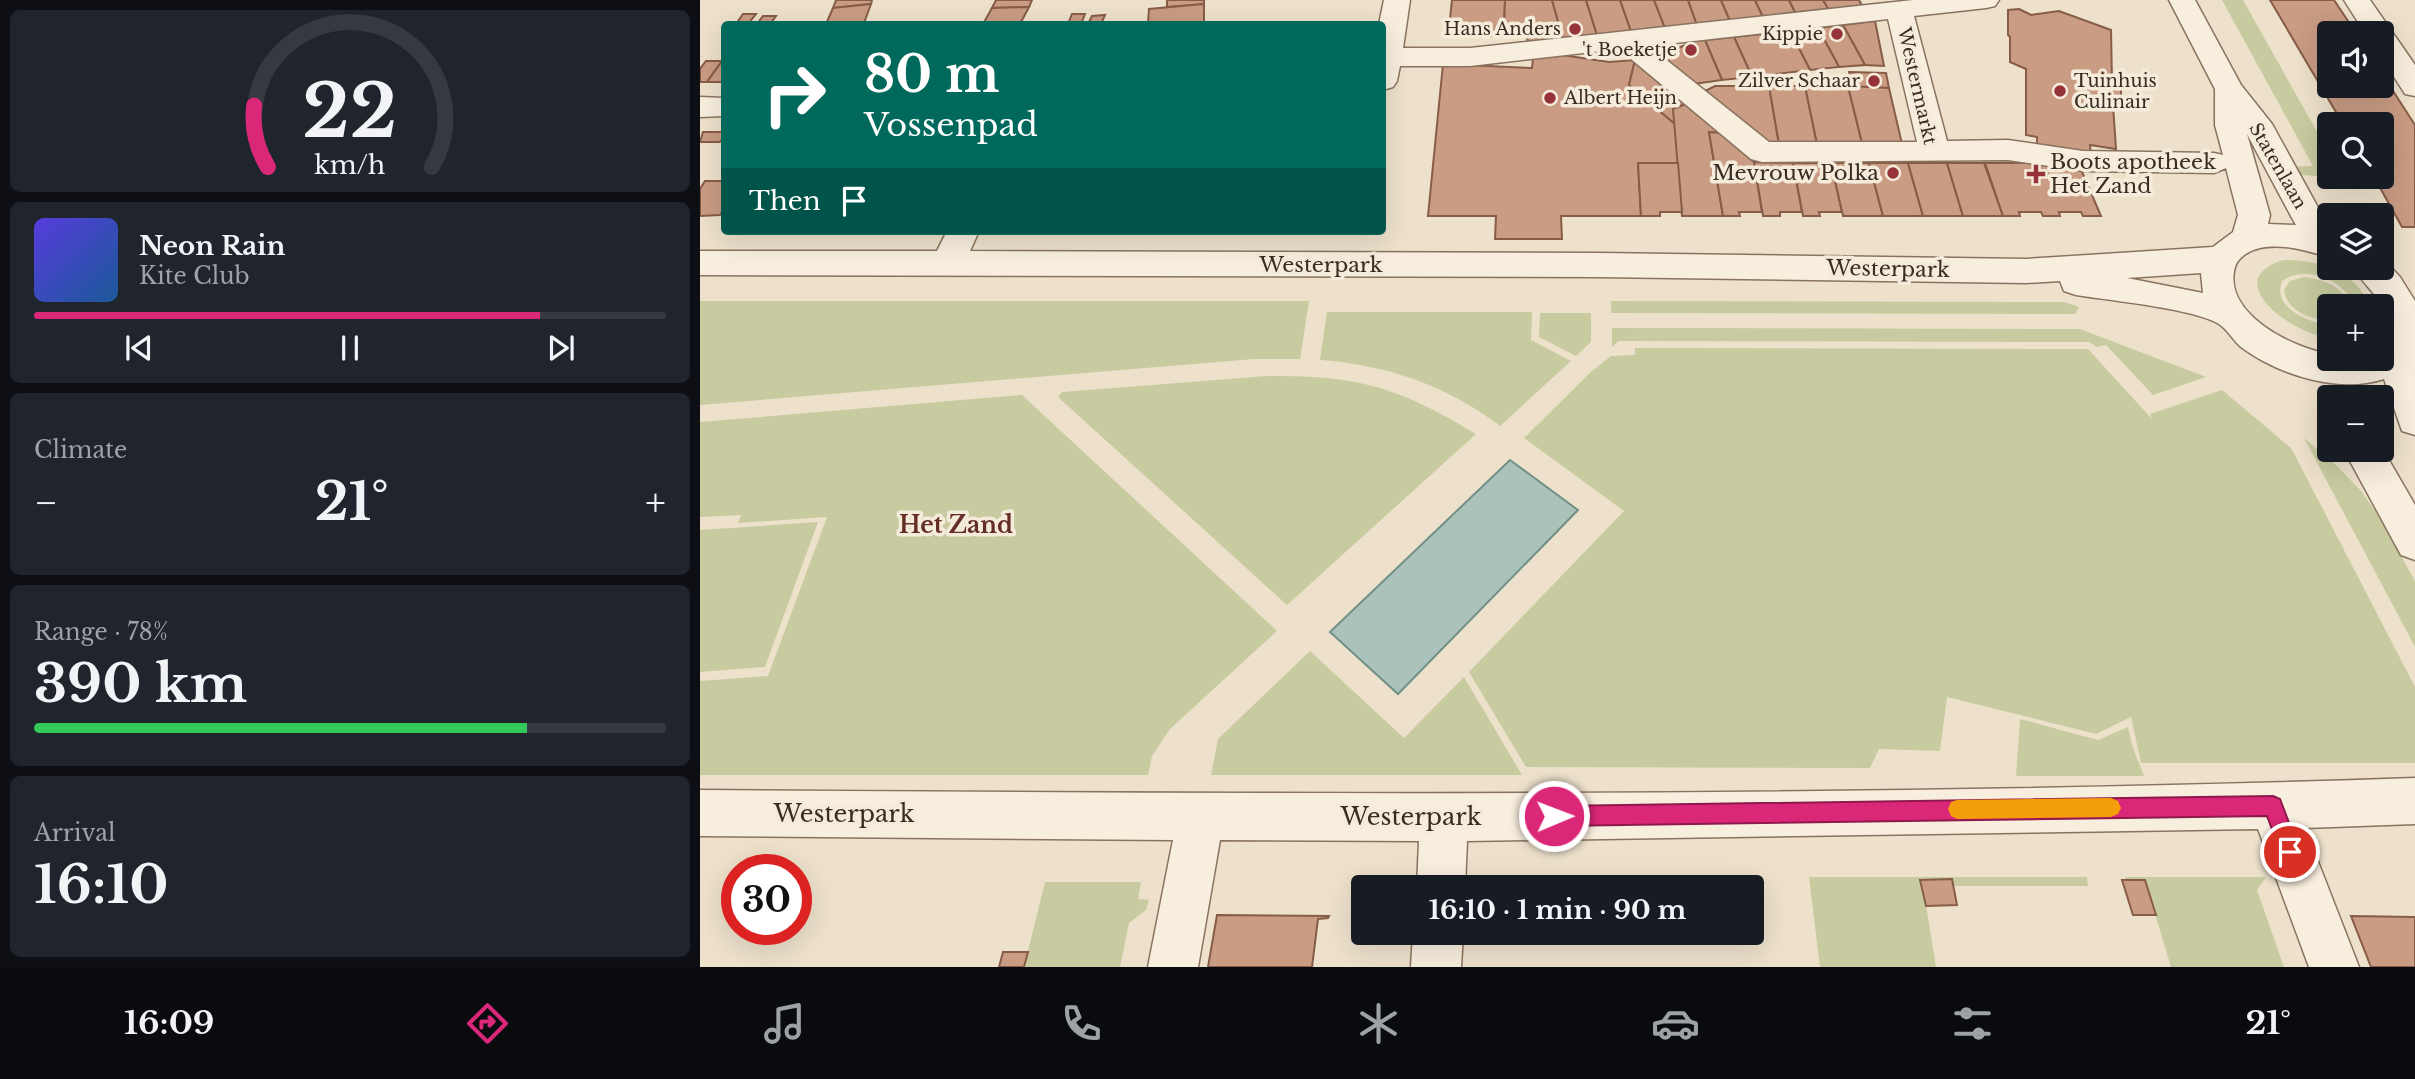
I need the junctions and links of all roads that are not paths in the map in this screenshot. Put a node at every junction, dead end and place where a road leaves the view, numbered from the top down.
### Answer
1 (1397, 0) edge
2 (1986, 0) edge
3 (2182, 0) edge
4 (2357, 0) edge
5 (1889, 7) edge
6 (2371, 21) edge
7 (1625, 40) junction
8 (2394, 56) edge
9 (1386, 64) edge
10 (1386, 70) edge
11 (2415, 87) edge
12 (2229, 89) junction
13 (1935, 152) junction
14 (2214, 163) dead end
15 (2317, 229) edge
16 (960, 235) edge
17 (1357, 235) edge
18 (2248, 238) junction
19 (2317, 240) edge
20 (2221, 258) junction
21 (700, 263) edge
22 (947, 264) junction
23 (1352, 265) junction
24 (2026, 271) junction
25 (2392, 280) edge
26 (2230, 314) junction
27 (2413, 321) edge
28 (2396, 359) junction
29 (2302, 362) junction
30 (2320, 385) edge
31 (2415, 420) edge
32 (2370, 462) edge
33 (2415, 542) edge
34 (2415, 801) edge
35 (2273, 806) junction
36 (700, 813) edge
37 (1201, 816) junction
38 (1444, 818) junction
39 (1442, 875) edge
40 (1437, 945) edge
41 (1173, 967) edge
42 (1436, 967) edge
43 (2334, 967) edge

1 - 9 street
2 - 5 street, Westermarkt
3 - 12 street, Statenlaan
4 - 6 street
5 - 7 street, Westermarkt
5 - 13 street, Westermarkt
7 - 10 street, Westermarkt
7 - 13 street, Westermarkt
8 - 11 street
12 - 15 street, Statenlaan
12 - 18 street, Statenlaan
13 - 14 street
16 - 22 street
17 - 23 street
18 - 19 street
18 - 20 street
20 - 24 street, Westerpark
20 - 26 street
21 - 22 street, Westerpark
22 - 23 street, Westerpark
23 - 24 street, Westerpark
24 - 26 street, Westerpark
25 - 27 street
26 - 29 street
27 - 28 street
28 - 29 street
28 - 31 street
29 - 30 street
32 - 33 street
34 - 35 street, Westerpark
35 - 38 street, Westerpark
35 - 43 street
36 - 37 street, Westerpark
37 - 38 street, Westerpark
37 - 41 street
38 - 39 street
40 - 42 street

